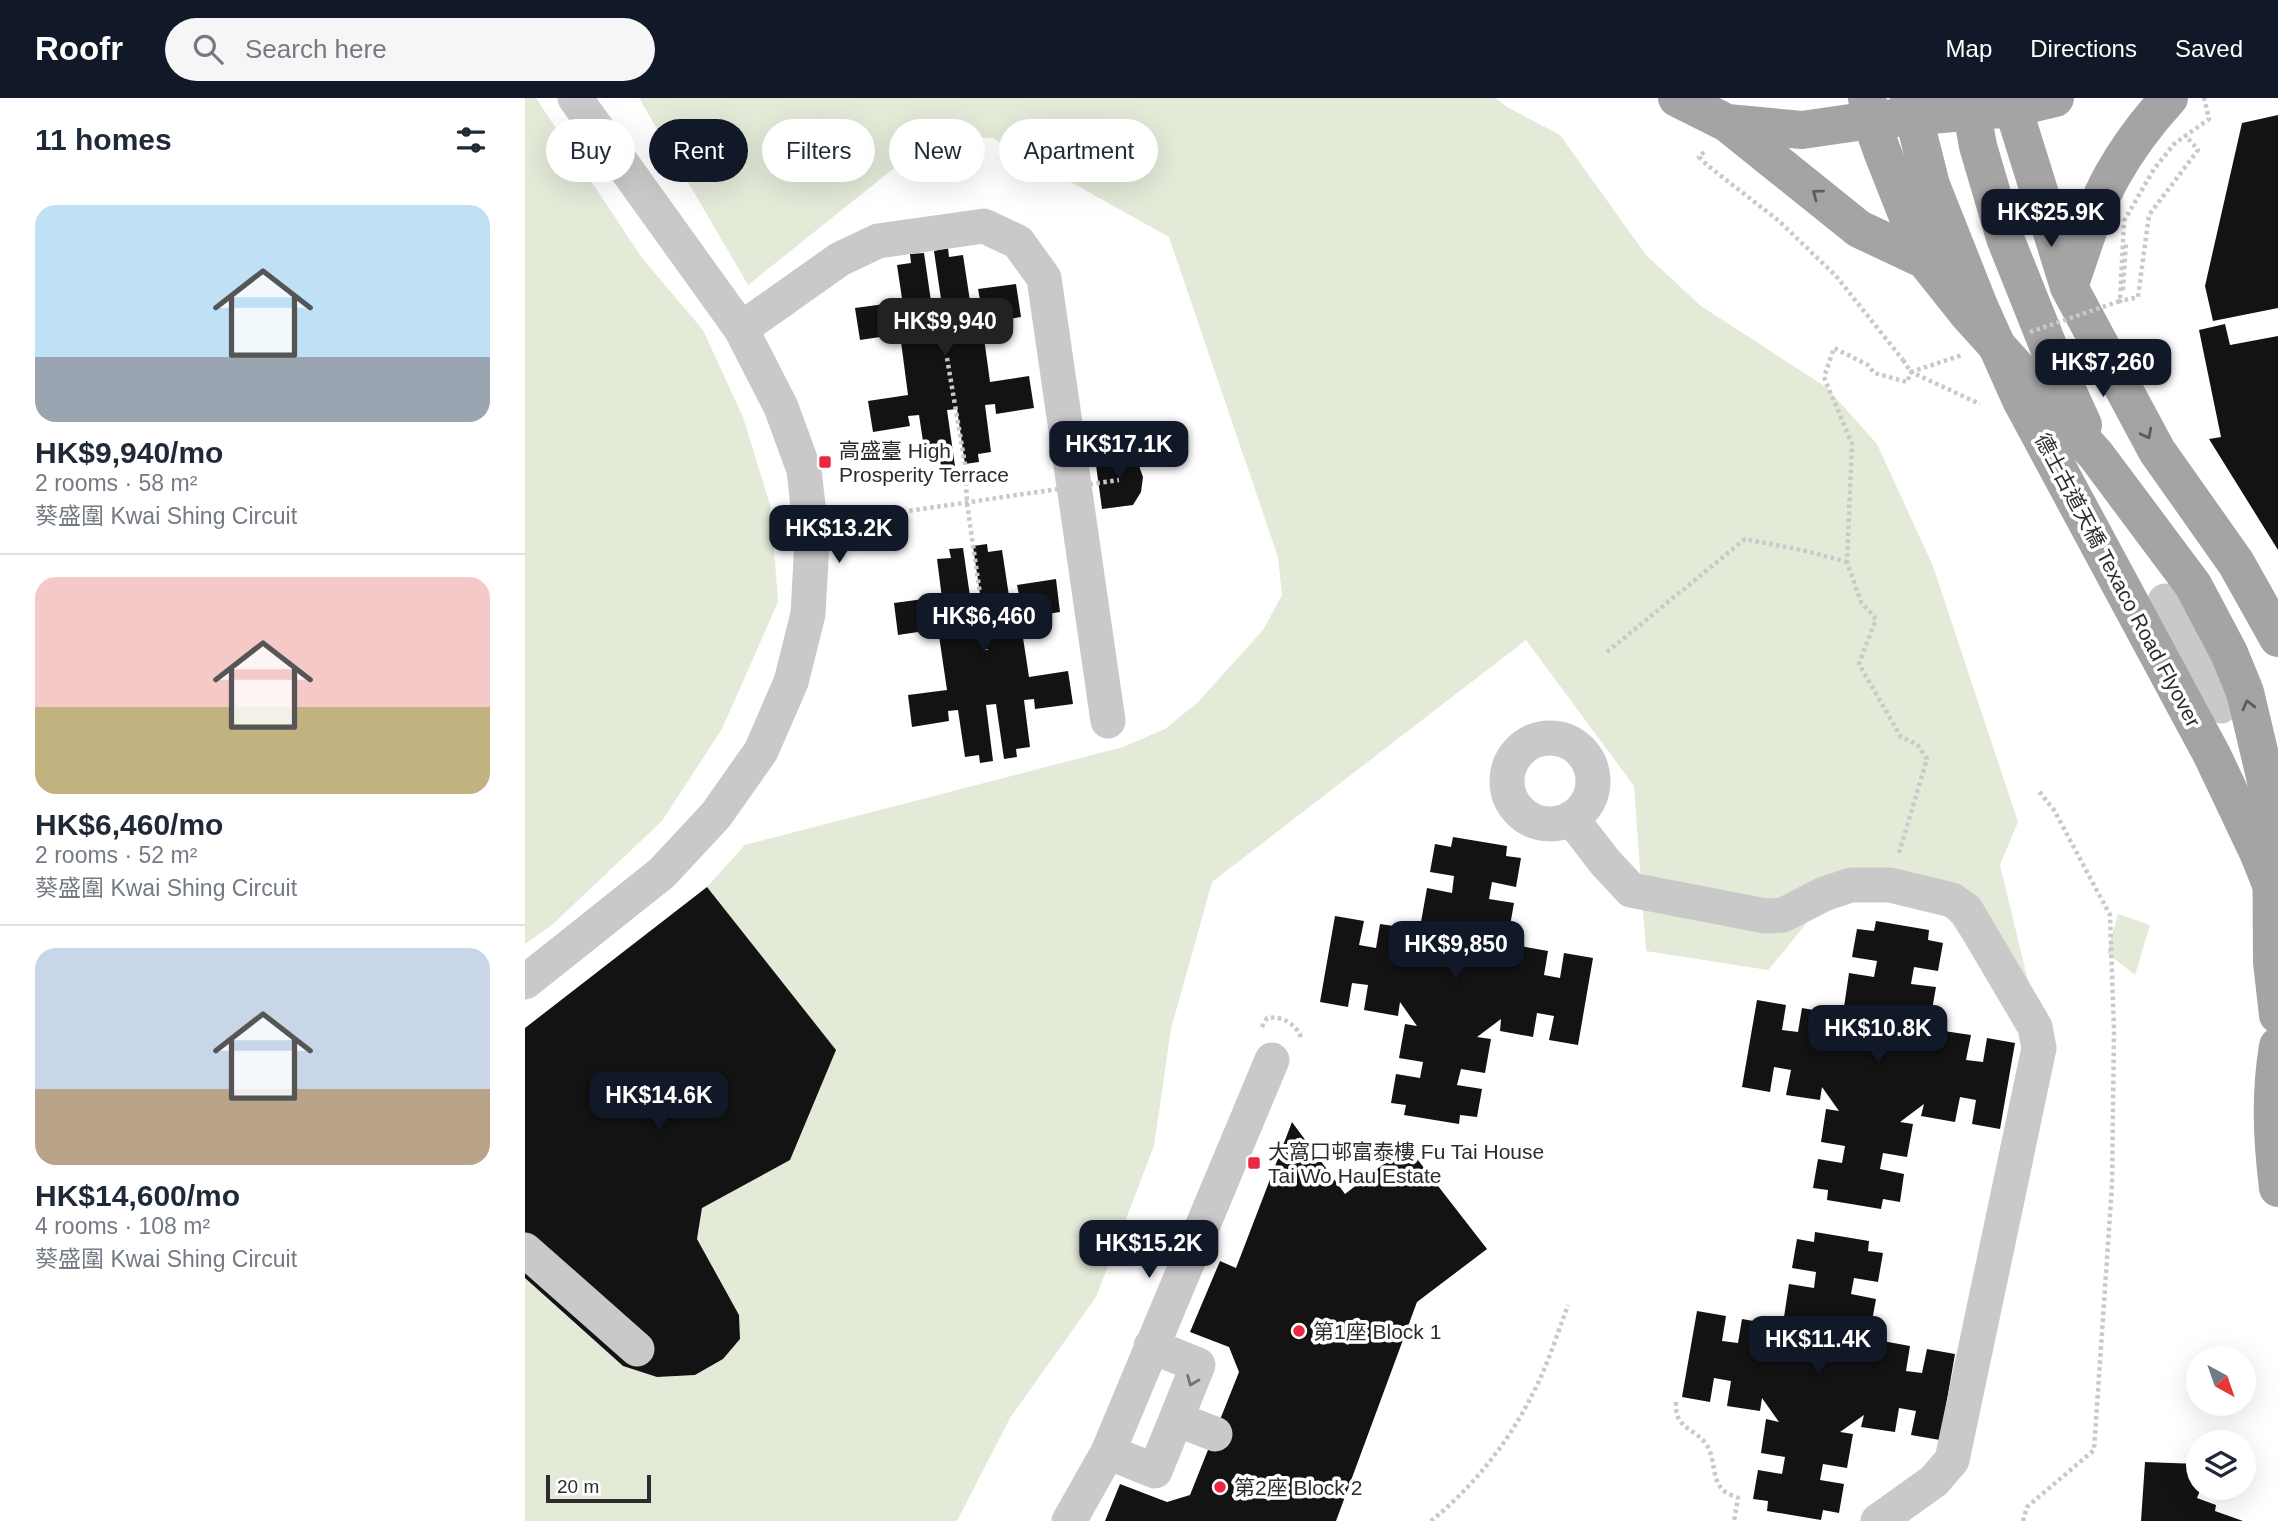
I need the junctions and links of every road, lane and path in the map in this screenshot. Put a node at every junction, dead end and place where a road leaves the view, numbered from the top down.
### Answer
1 (575, 98) edge
2 (1677, 98) edge
3 (1909, 98) edge
4 (1932, 98) edge
5 (2055, 98) edge
6 (2169, 98) edge
7 (2204, 98) edge
8 (1993, 104) edge
9 (1869, 109) edge
10 (1716, 138) junction
11 (1926, 260) junction
12 (2069, 287) junction
13 (2123, 290) dead end
14 (2120, 301) junction
15 (741, 329) junction
16 (2029, 332) dead end
17 (1963, 354) dead end
18 (947, 358) dead end
19 (1911, 372) junction
20 (1984, 405) dead end
21 (2096, 455) junction
22 (1119, 480) dead end
23 (967, 503) junction
24 (854, 519) dead end
25 (1847, 562) junction
26 (2165, 601) dead end
27 (2278, 638) edge
28 (986, 650) dead end
29 (1607, 652) dead end
30 (2215, 660) junction
31 (2221, 706) dead end
32 (1108, 721) dead end
33 (2038, 790) dead end
34 (1571, 818) dead end
35 (2278, 849) edge
36 (1889, 884) junction
37 (2278, 902) edge
38 (525, 982) edge
39 (2278, 1015) edge
40 (2278, 1046) edge
41 (1272, 1060) dead end
42 (2278, 1188) edge
43 (525, 1250) edge
44 (1568, 1305) dead end
45 (1151, 1346) junction
46 (636, 1349) dead end
47 (1676, 1402) dead end
48 (1176, 1419) junction
49 (1215, 1434) dead end
50 (1108, 1452) junction
51 (1069, 1521) edge
52 (1431, 1521) edge
53 (1734, 1521) edge
54 (1878, 1521) edge
55 (2023, 1521) edge

1 - 15 street
2 - 10 main road
3 - 37 main road, 德士古道天橋 Texaco Road Flyover, bridge
4 - 35 main road, 德士古道天橋 Texaco Road Flyover
5 - 8 main road
6 - 12 main road
7 - 14 path, bridge
8 - 9 main road
8 - 12 main road
8 - 21 main road
9 - 10 main road
9 - 11 main road
11 -> 10 main road
10 - 19 path, bridge
11 - 21 main road
12 -> 27 main road
13 - 14 path, bridge
14 - 16 path, bridge
15 - 32 street
15 - 38 street
17 - 19 path, bridge
18 - 23 path
19 - 20 path
19 - 25 path
21 - 30 main road
22 - 23 path, bridge
23 - 24 path, bridge
23 - 28 path
25 - 29 path
25 - 36 path
26 - 30 street
30 - 31 street
39 -> 30 main road
33 - 55 path
34 - 36 street
36 - 54 street
40 - 42 main road
41 - 45 street
43 - 46 street
44 - 52 path
45 -> 48 street
45 - 50 street
47 - 53 path
48 - 49 street
48 - 50 street
50 - 51 street

